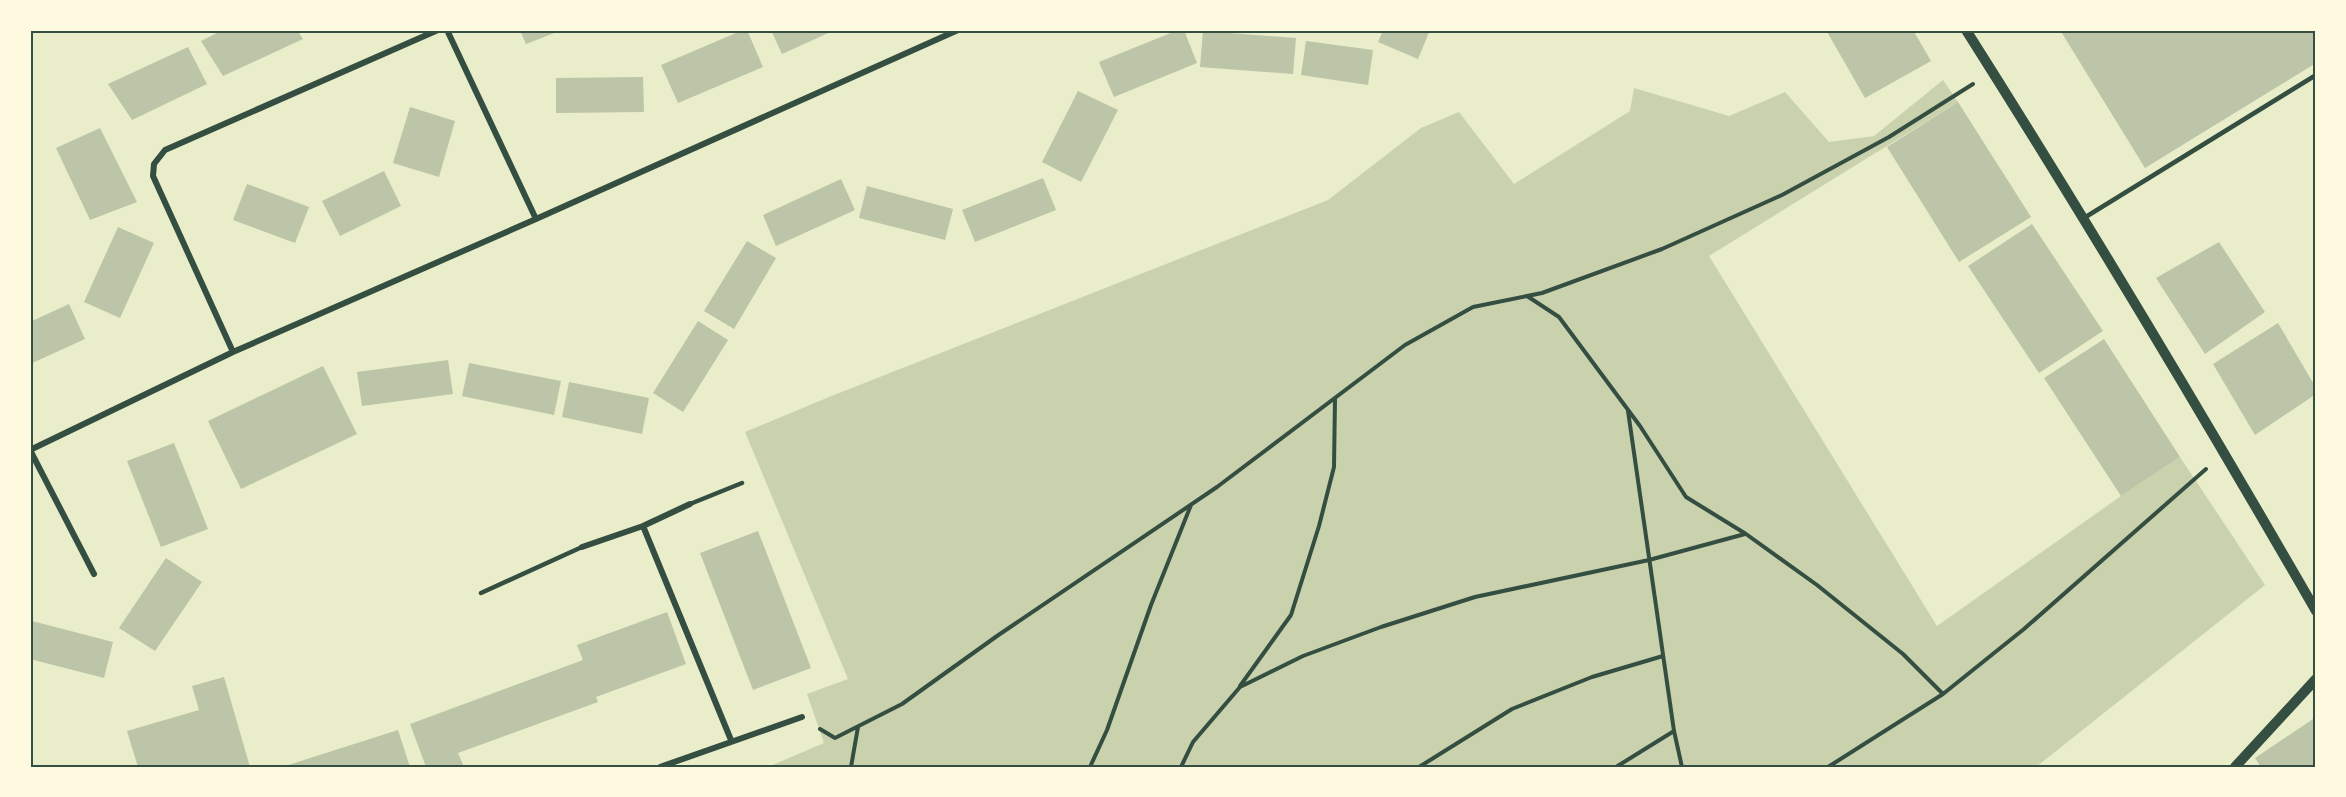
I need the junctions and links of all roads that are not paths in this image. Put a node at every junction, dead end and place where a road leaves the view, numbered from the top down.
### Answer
1 (438, 30) edge
2 (447, 30) edge
3 (958, 30) edge
4 (1966, 30) edge
5 (2316, 75) edge
6 (2084, 218) junction
7 (536, 219) junction
8 (233, 352) junction
9 (30, 450) edge
10 (742, 483) dead end
11 (690, 504) joint
12 (643, 526) junction
13 (582, 547) joint
14 (94, 574) dead end
15 (481, 593) dead end
16 (2316, 610) edge
17 (2316, 679) edge
18 (802, 717) road end
19 (731, 740) junction
20 (660, 767) edge
21 (2235, 767) edge

1 - 8 street
2 - 7 street
3 - 7 street
4 - 6 street
5 - 6 lane
6 - 16 street
7 - 8 street
8 - 9 street
9 - 14 street
10 - 11 lane
11 - 12 street
12 - 13 street
12 - 19 street
13 - 15 lane
17 - 21 street
18 - 19 street
19 - 20 street

